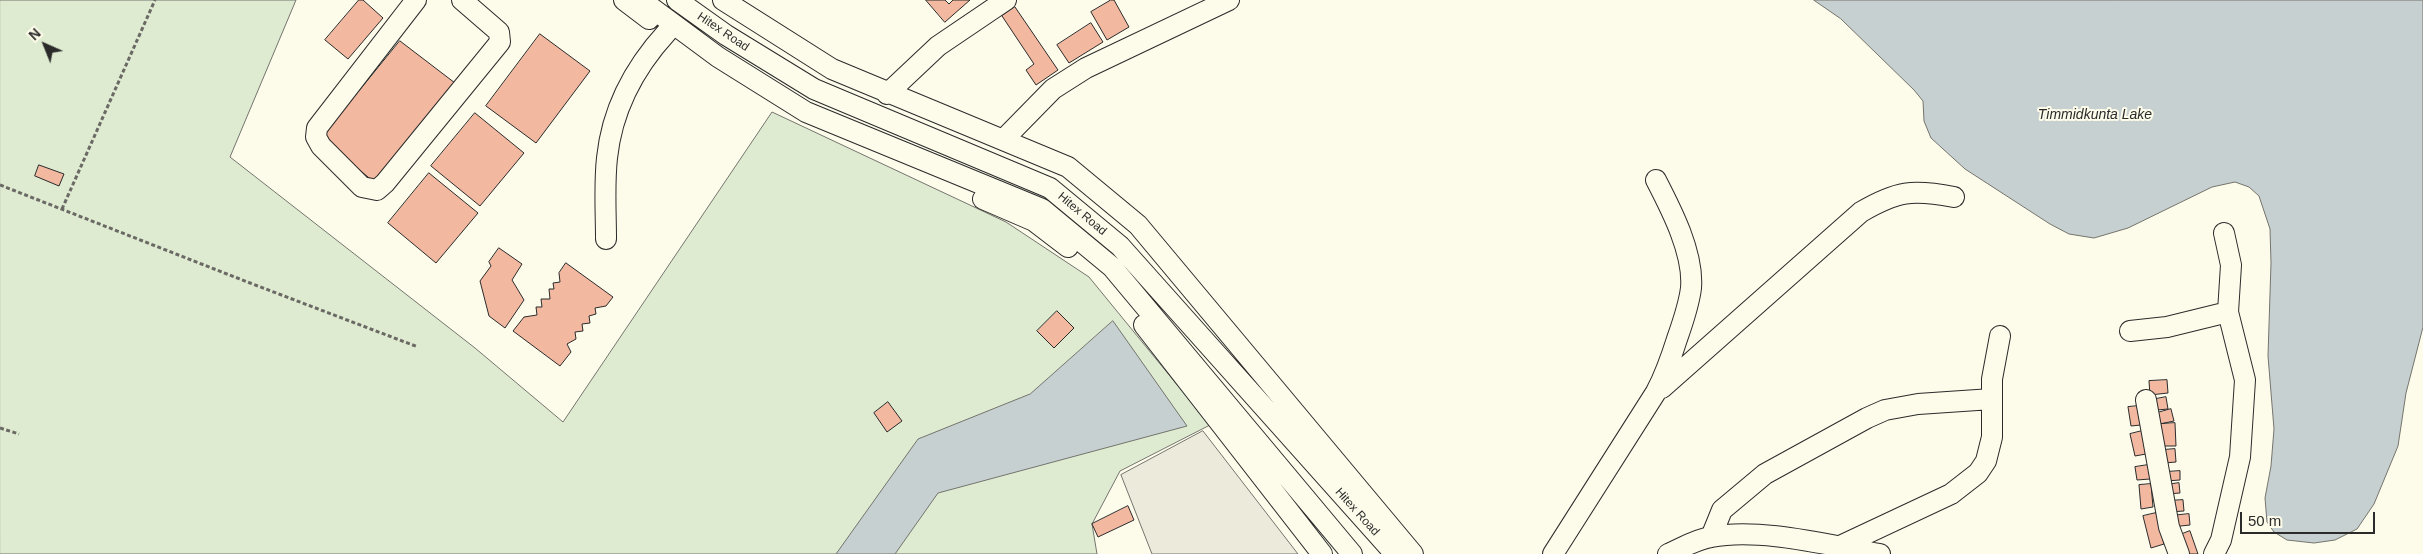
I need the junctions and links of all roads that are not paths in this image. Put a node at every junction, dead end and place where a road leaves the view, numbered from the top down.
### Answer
1 (416, 0) edge
2 (462, 0) edge
3 (624, 0) edge
4 (641, 0) edge
5 (677, 0) edge
6 (723, 0) edge
7 (1006, 0) edge
8 (1229, 0) edge
9 (667, 32) junction
10 (888, 94) junction
11 (1003, 140) junction
12 (1656, 180) dead end
13 (1954, 197) dead end
14 (2224, 233) dead end
15 (606, 239) dead end
16 (2228, 312) junction
17 (2130, 331) dead end
18 (2000, 336) dead end
19 (1656, 392) junction
20 (1992, 399) junction
21 (2146, 400) dead end
22 (1711, 537) junction
23 (1838, 547) junction
24 (1322, 554) edge
25 (1352, 554) edge
26 (1395, 554) edge
27 (1413, 554) edge
28 (1553, 554) edge
29 (1668, 554) edge
30 (1880, 554) edge
31 (2179, 554) edge
32 (2214, 554) edge

1 - 2 street
3 - 9 street
4 - 25 street, Hitex Road
5 - 26 street, Hitex Road
6 - 10 street, Hitex Road
7 - 10 street
8 - 11 street
9 - 15 street
9 - 24 street
10 - 11 street, Hitex Road
11 - 27 street, Hitex Road
12 - 19 street
13 - 19 street
14 - 16 street
16 - 17 street
16 - 32 street
18 - 20 street
19 - 28 street
20 - 22 street
20 - 23 street
21 - 31 street
22 - 23 street
22 - 29 street
23 - 30 street

